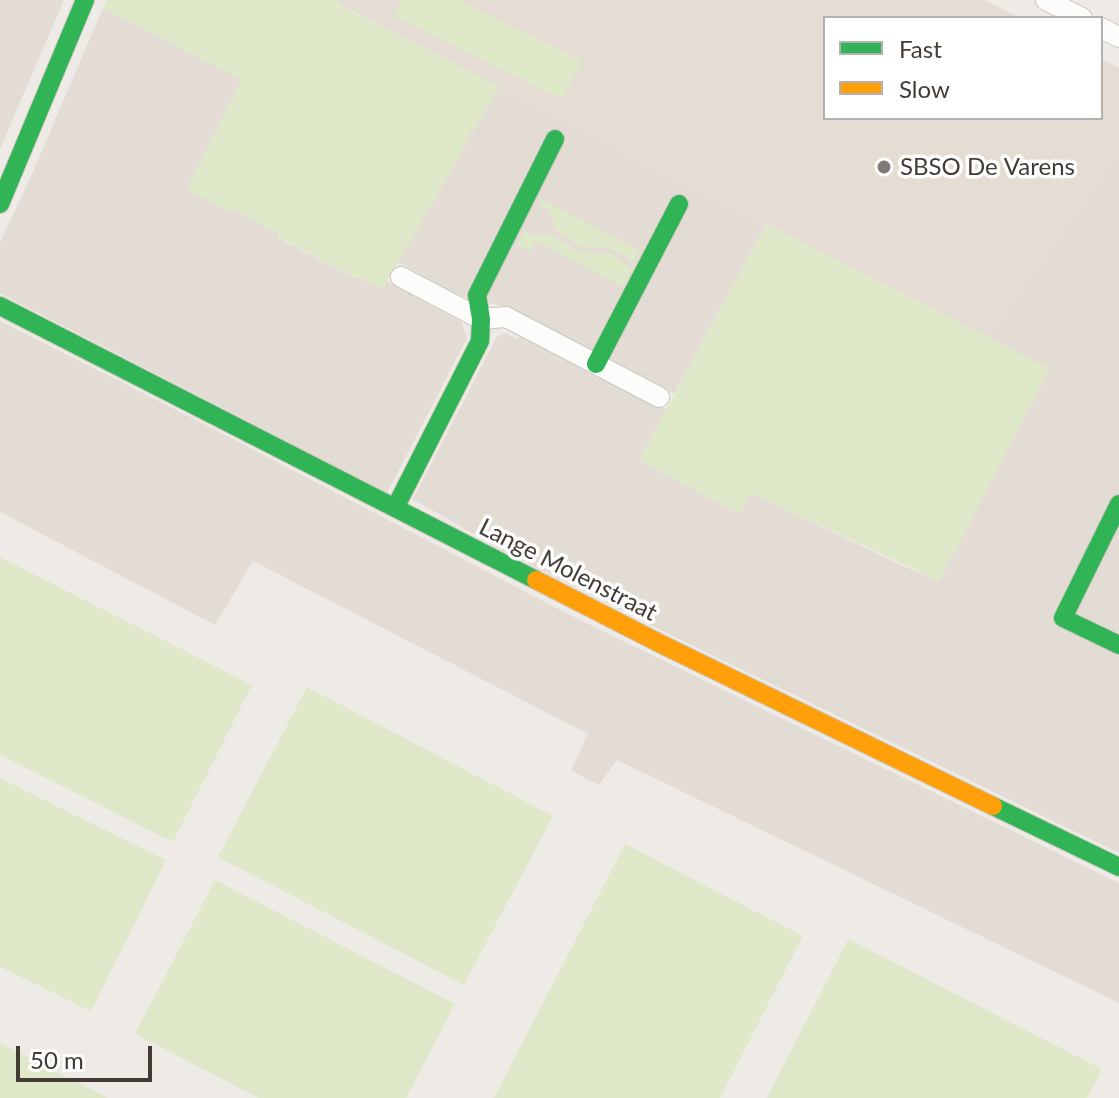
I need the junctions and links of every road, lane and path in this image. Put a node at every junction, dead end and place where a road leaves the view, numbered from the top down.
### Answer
1 (85, 0) edge
2 (1046, 0) edge
3 (1078, 16) edge
4 (555, 139) dead end
5 (0, 204) edge
6 (679, 204) dead end
7 (401, 277) dead end
8 (0, 306) edge
9 (481, 319) junction
10 (596, 364) junction
11 (659, 397) dead end
12 (1119, 504) edge
13 (395, 508) junction
14 (1119, 645) edge
15 (1119, 867) edge

1 - 5 street
2 - 3 street
4 - 9 street
6 - 10 street
7 - 9 street
8 - 13 street, Lange Molenstraat
9 - 10 street
9 - 13 street
10 - 11 street
12 - 14 street
13 - 15 street, Lange Molenstraat

